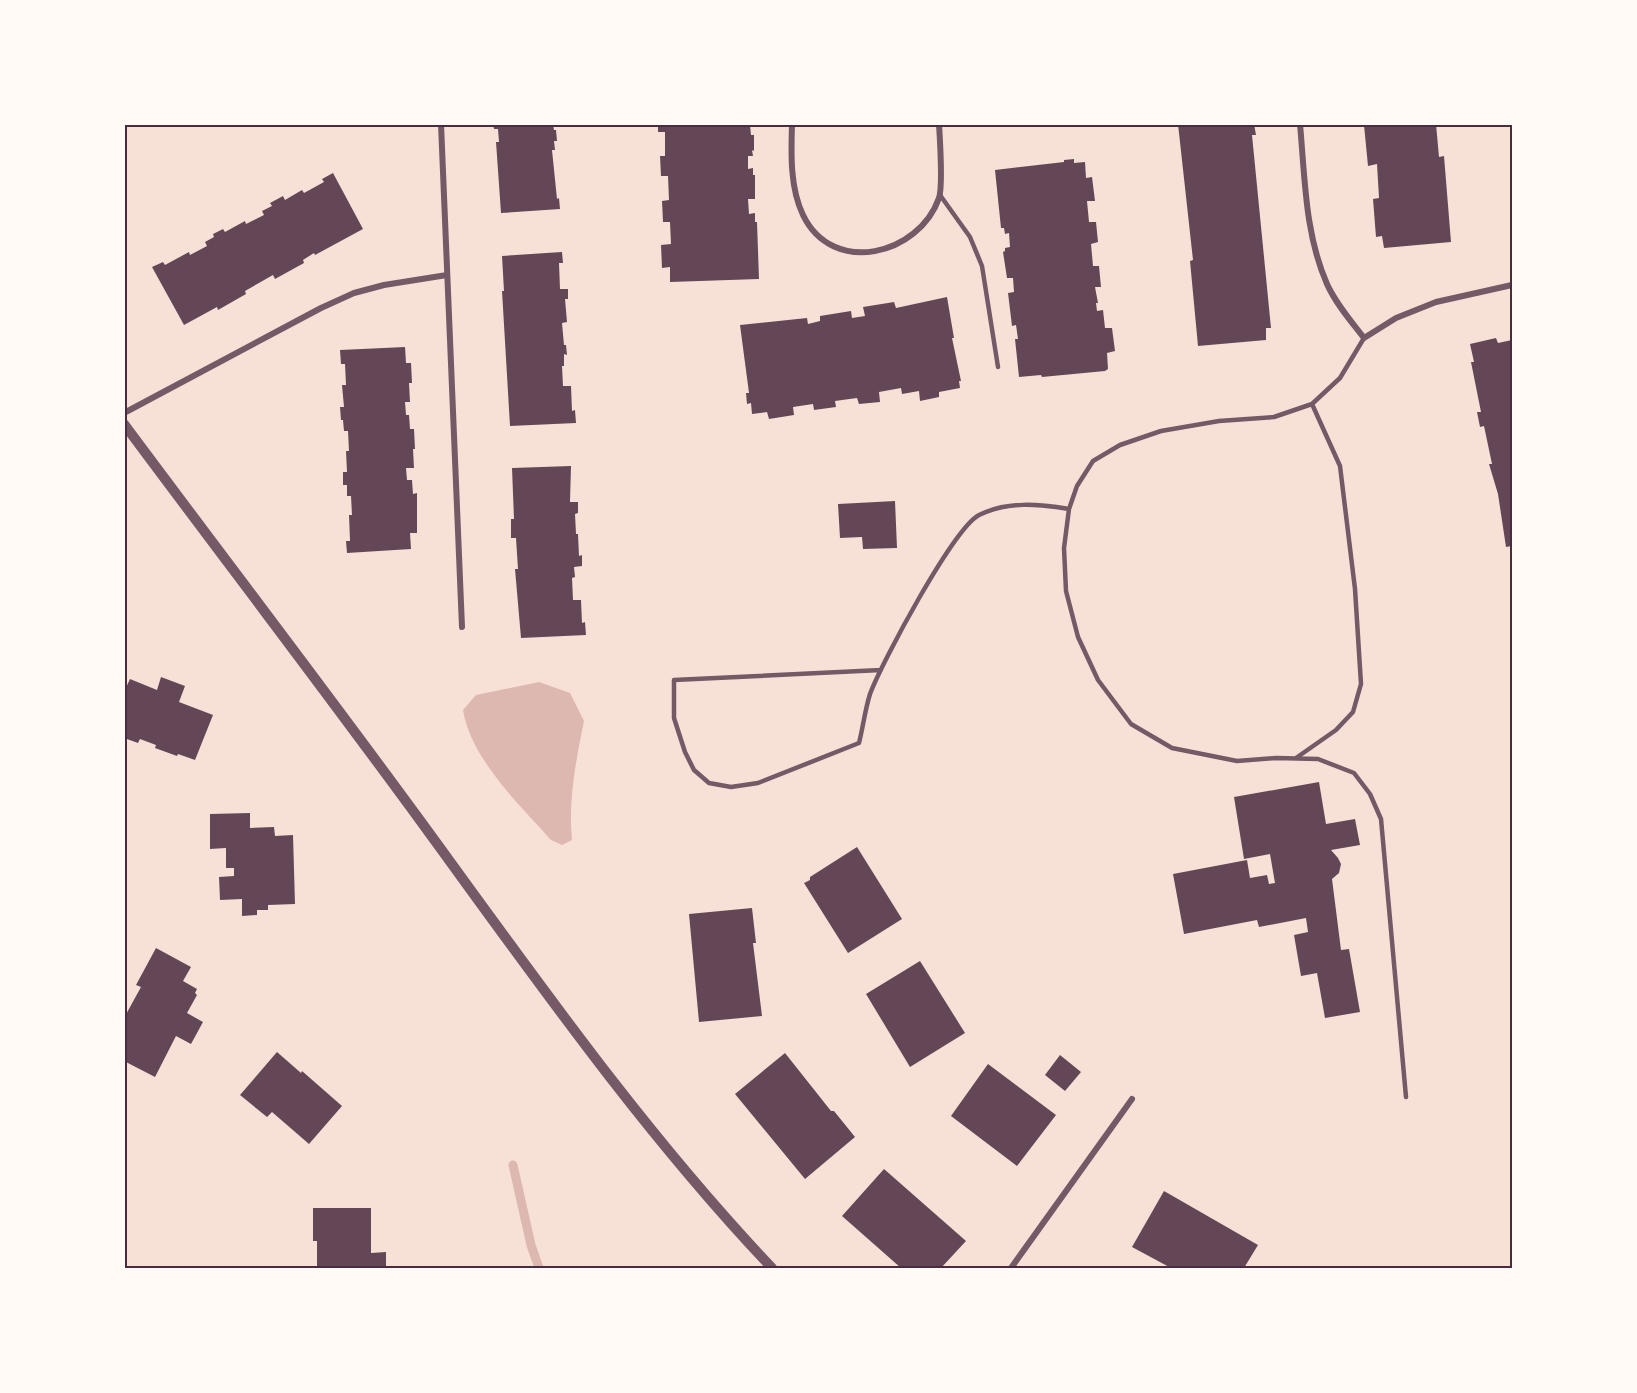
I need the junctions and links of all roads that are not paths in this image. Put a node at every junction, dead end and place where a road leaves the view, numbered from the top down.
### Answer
1 (441, 124) edge
2 (792, 124) edge
3 (939, 124) edge
4 (1300, 124) edge
5 (940, 195) junction
6 (447, 275) junction
7 (1512, 285) edge
8 (1364, 338) junction
9 (998, 367) dead end
10 (1312, 404) junction
11 (124, 413) edge
12 (124, 424) edge
13 (1069, 508) junction
14 (462, 627) dead end
15 (881, 670) junction
16 (1295, 758) junction
17 (1406, 1097) dead end
18 (1132, 1099) dead end
19 (771, 1269) edge
20 (1011, 1269) edge

1 - 6 street
2 - 5 street
3 - 5 street
4 - 8 street
5 - 9 lane
6 - 11 street
6 - 14 street
7 - 8 street
8 - 10 lane
10 - 13 lane
10 - 16 lane
12 - 19 street
13 - 15 lane
13 - 16 lane
15 - 15 lane
16 - 17 lane
18 - 20 street

